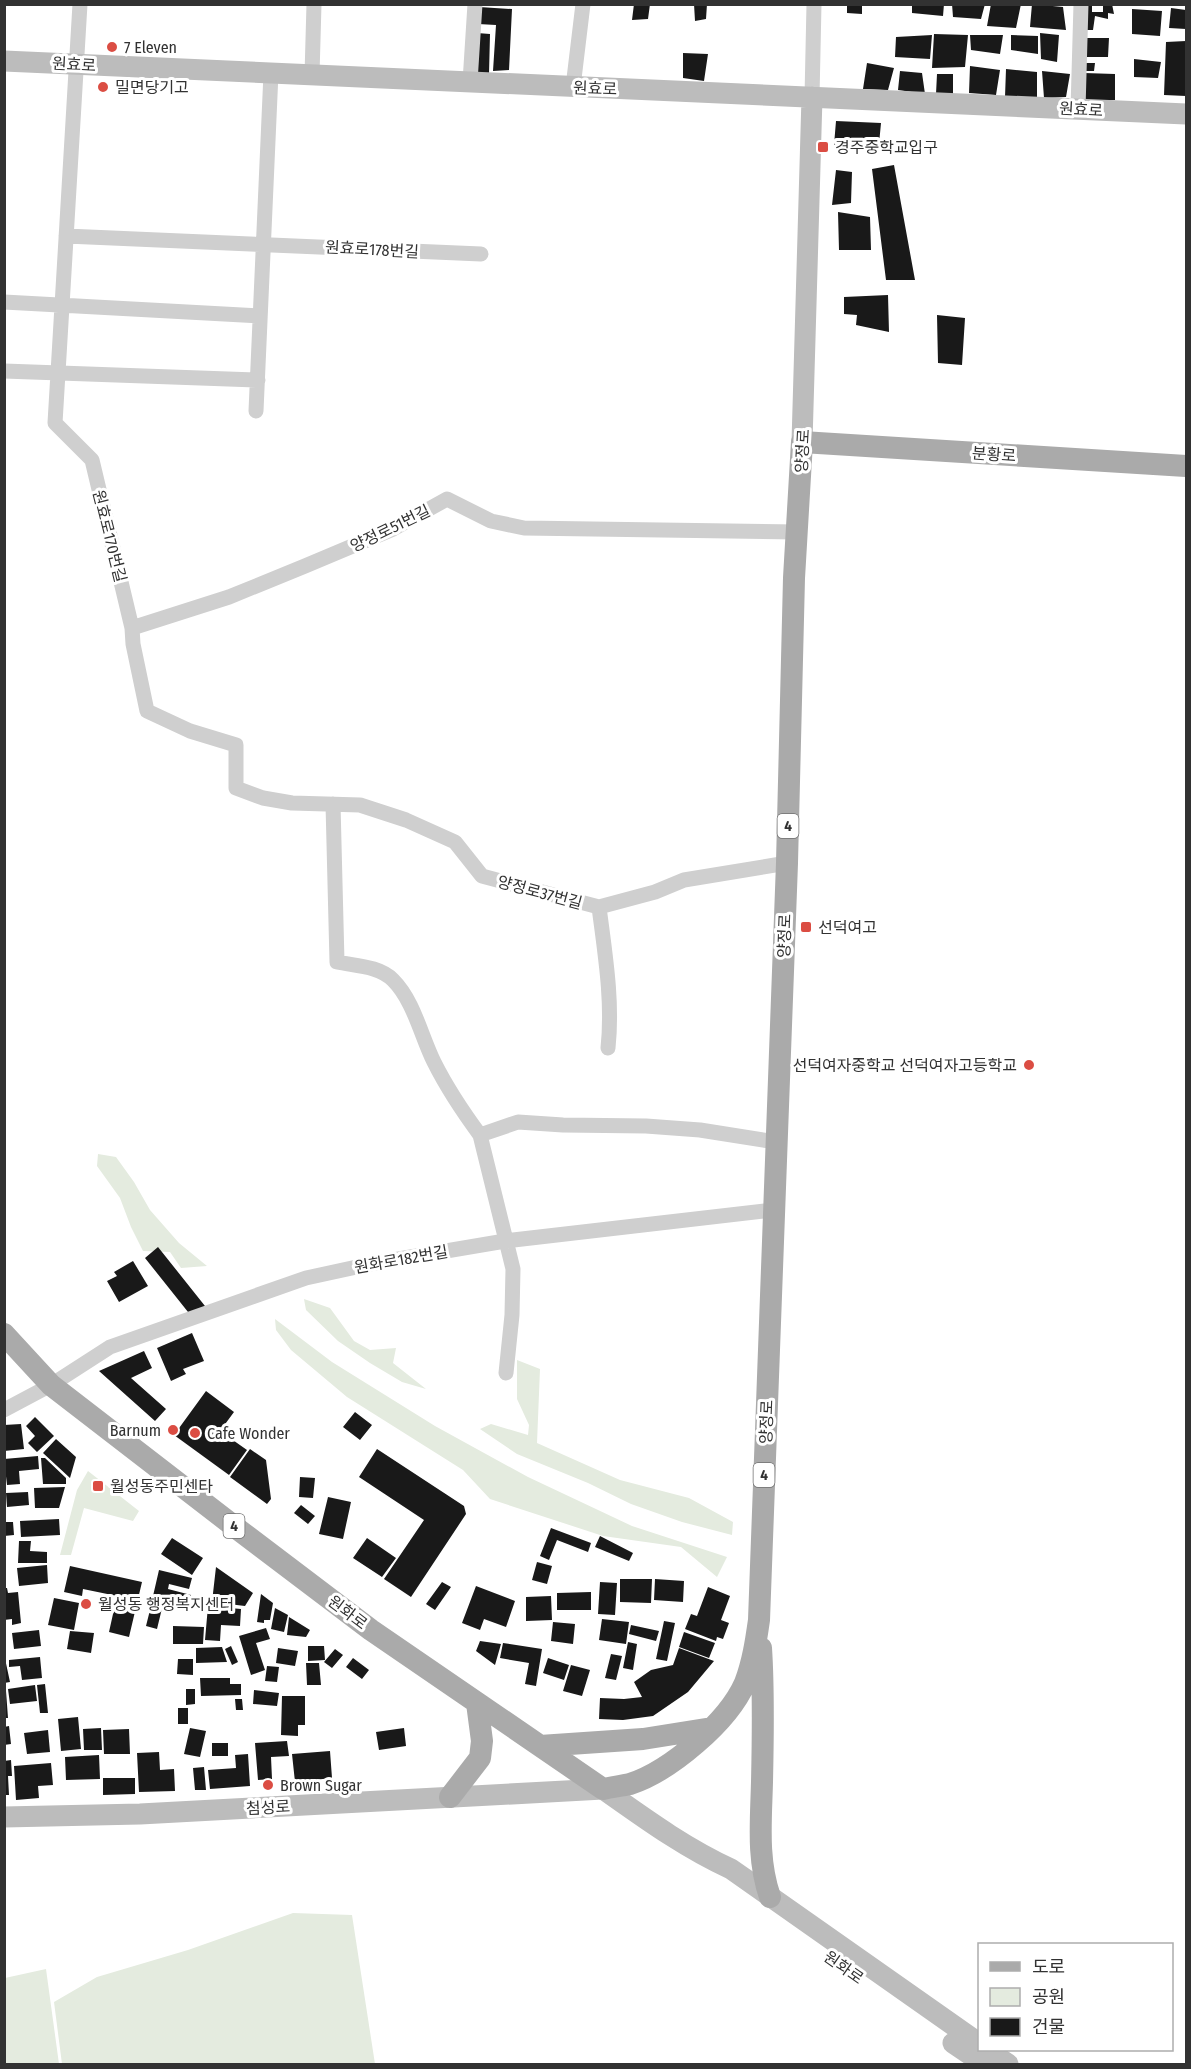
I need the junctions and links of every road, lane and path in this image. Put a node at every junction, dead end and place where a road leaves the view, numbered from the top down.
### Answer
1 (80, 4) edge
2 (314, 4) edge
3 (476, 4) edge
4 (582, 4) edge
5 (814, 4) edge
6 (1081, 4) edge
7 (4, 61) edge
8 (76, 64) junction
9 (271, 73) junction
10 (312, 75) junction
11 (470, 82) junction
12 (573, 87) junction
13 (812, 97) junction
14 (1078, 109) junction
15 (1186, 114) edge
16 (66, 236) junction
17 (264, 244) junction
18 (481, 254) dead end
19 (4, 302) edge
20 (63, 306) junction
21 (260, 316) junction
22 (4, 371) edge
23 (58, 374) junction
24 (258, 380) junction
25 (256, 411) dead end
26 (802, 442) junction
27 (1186, 466) edge
28 (797, 532) junction
29 (132, 628) junction
30 (147, 711) joint
31 (333, 804) junction
32 (787, 863) junction
33 (599, 907) junction
34 (608, 1048) dead end
35 (480, 1135) junction
36 (776, 1142) junction
37 (773, 1210) junction
38 (505, 1241) junction
39 (4, 1334) edge
40 (506, 1373) dead end
41 (51, 1385) junction
42 (4, 1410) edge
43 (759, 1620) junction
44 (477, 1703) junction
45 (712, 1728) junction
46 (540, 1746) junction
47 (603, 1789) junction
48 (450, 1797) junction
49 (4, 1817) edge
50 (714, 1861) junction
51 (770, 1897) junction
52 (978, 2043) edge
53 (990, 2051) edge
54 (984, 2064) edge
55 (1008, 2064) edge

1 - 8 street, 원효로170번길
2 - 10 street
3 - 11 street
4 - 12 street
5 - 13 street, 양정로
6 - 14 street
7 - 8 street, 원효로
8 - 9 street, 원효로
8 - 16 street, 원효로170번길
9 - 10 street, 원효로
9 - 17 street
10 - 11 street, 원효로
11 - 12 street, 원효로
12 - 13 street, 원효로
13 - 14 street, 원효로
13 - 26 street, 양정로
14 - 15 street, 원효로
16 - 17 street, 원효로178번길
16 - 20 street, 원효로170번길
17 - 18 street, 원효로178번길
17 - 21 street
19 - 20 street
20 - 21 street
20 - 23 street, 원효로170번길
21 - 24 street
22 - 23 street
23 - 24 street
23 - 29 street, 원효로170번길
24 - 25 street
26 - 27 main road, 분황로
26 - 28 main road, 양정로 / 4
28 - 29 street, 양정로51번길
28 - 32 main road, 양정로 / 4
29 - 30 street, 원효로170번길
30 - 31 street, 양정로37번길
31 - 33 street, 양정로37번길
31 - 35 street
32 - 33 street, 양정로37번길
32 - 36 main road, 양정로 / 4
33 - 34 street
35 - 36 street
35 - 38 street
36 - 37 main road, 양정로 / 4
37 - 38 street, 원화로182번길
37 - 43 main road, 양정로 / 4
38 - 40 street
38 - 41 street, 원화로182번길
39 - 41 main road, 원화로 / 4
41 - 42 street, 원화로182번길
41 - 44 main road, 원화로 / 4
43 - 45 main road, 양정로 / 4
43 - 51 main road
44 - 46 main road, 원화로 / 4
44 - 48 main road
45 - 46 main road
45 - 47 main road, 양정로 / 4
46 - 47 main road, 원화로 / 4
47 - 48 street, 첨성로
47 - 50 street, 원화로
48 - 49 street, 첨성로
50 - 51 street, 원화로
50 - 54 street, 원화로
51 - 52 street, 원화로
53 - 55 street

